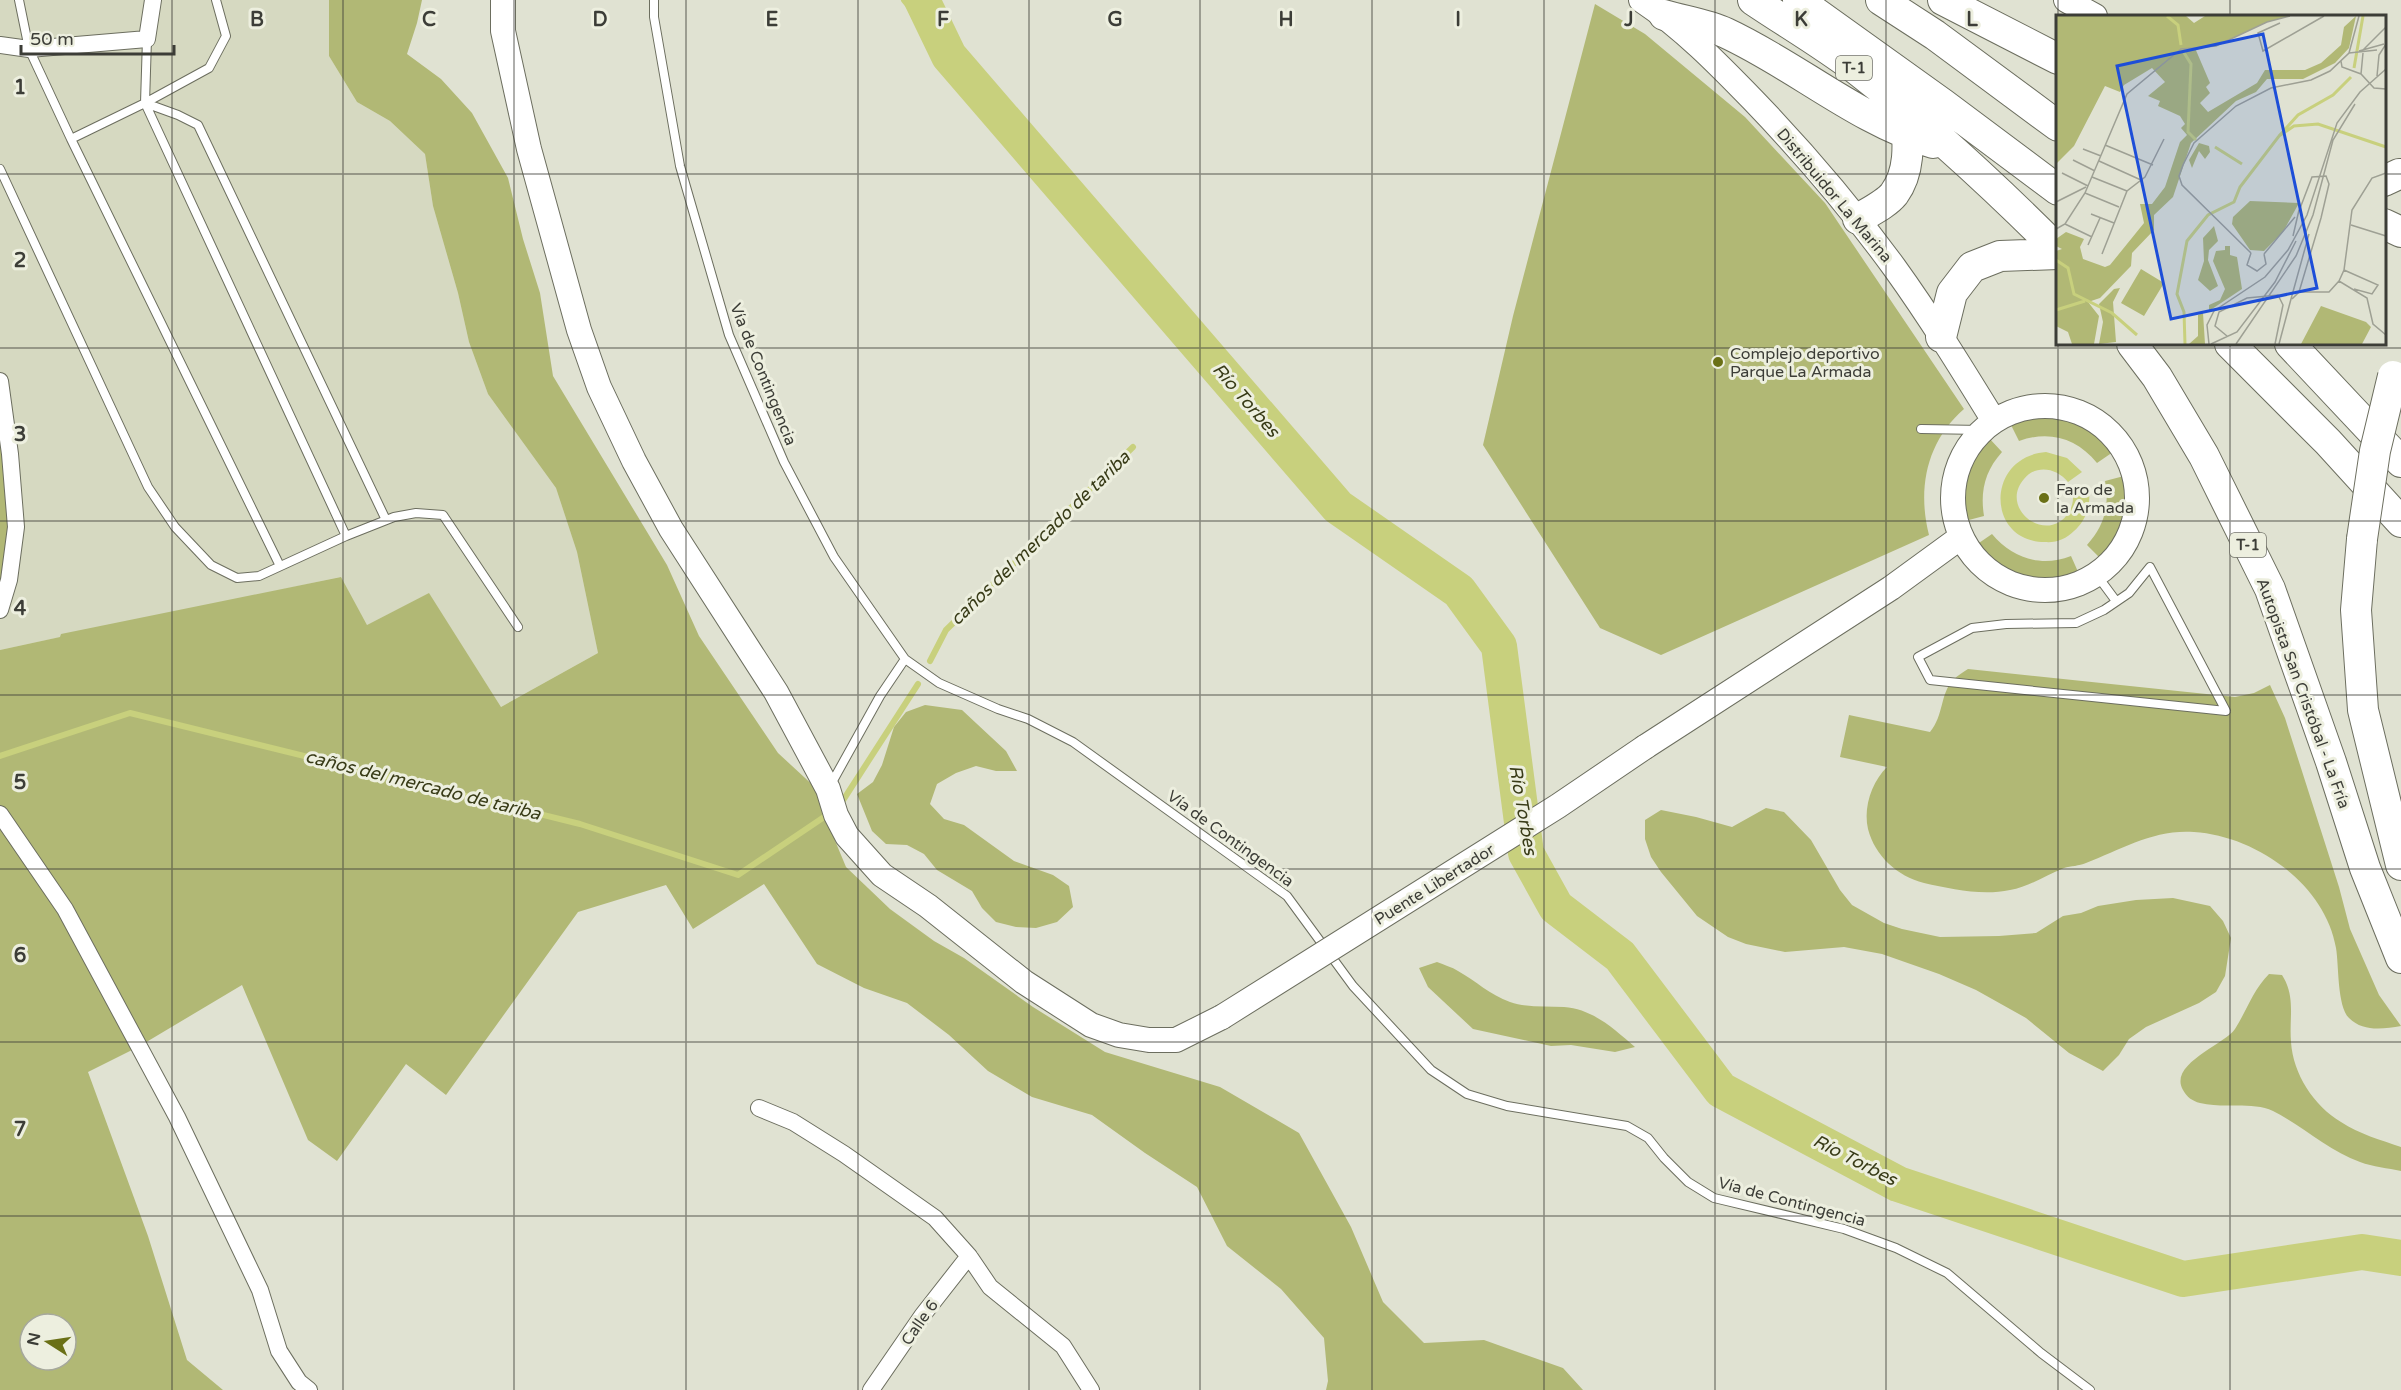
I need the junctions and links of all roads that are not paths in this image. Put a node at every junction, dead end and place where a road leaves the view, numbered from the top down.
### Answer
1 (20, 0) edge
2 (153, 0) edge
3 (216, 0) edge
4 (503, 0) edge
5 (654, 0) edge
6 (1753, 0) edge
7 (1798, 0) edge
8 (1881, 0) edge
9 (1943, 0) edge
10 (2066, 0) edge
11 (1652, 8) edge
12 (2093, 15) edge
13 (147, 39) junction
14 (0, 45) edge
15 (28, 49) junction
16 (2056, 58) edge
17 (145, 103) junction
18 (1906, 122) junction
19 (2056, 125) edge
20 (71, 139) junction
21 (0, 169) edge
22 (2056, 188) edge
23 (1858, 219) junction
24 (2386, 224) edge
25 (2401, 232) edge
26 (2056, 250) edge
27 (2056, 252) edge
28 (1941, 336) junction
29 (2133, 345) edge
30 (2231, 345) edge
31 (2291, 345) edge
32 (2397, 372) edge
33 (0, 381) edge
34 (1988, 425) junction
35 (1921, 429) dead end
36 (2401, 462) edge
37 (386, 520) junction
38 (2401, 522) edge
39 (346, 536) junction
40 (1961, 537) junction
41 (280, 567) junction
42 (2096, 574) junction
43 (2116, 602) junction
44 (0, 610) edge
45 (518, 627) dead end
46 (905, 659) junction
47 (828, 789) junction
48 (0, 814) edge
49 (2401, 864) edge
50 (2401, 958) edge
51 (759, 1108) dead end
52 (969, 1256) junction
53 (1089, 1389) edge
54 (309, 1390) edge
55 (871, 1390) edge
56 (2090, 1390) edge

1 - 15 lane
2 - 13 street
3 - 17 lane
4 - 47 street, Puente Libertador
5 - 46 lane, Vía de Contingencia
6 - 18 highway, T-1
7 - 22 highway
8 - 19 highway
9 - 16 highway
10 - 12 street
11 - 18 highway
11 - 23 street, Distribuidor La Marina
13 - 15 street
13 - 17 lane
14 - 15 street
15 - 20 lane
17 - 20 lane
17 - 37 lane
17 - 39 lane
18 - 23 highway
18 - 26 highway, T-1
20 - 41 lane
21 - 41 lane
23 - 28 street, Distribuidor La Marina
24 - 25 highway
27 - 28 highway
28 - 34 street, Distribuidor La Marina
29 - 50 highway, Autopista San Cristóbal - La Fría / T-1
30 - 38 highway
31 - 36 highway
32 - 49 highway, bridge
33 - 44 street
34 - 35 lane
34 - 40 street
34 - 42 street
37 - 39 lane
37 - 45 lane
39 - 41 lane
40 - 42 street
40 - 47 street, Puente Libertador, bridge
42 - 43 lane
43 - 43 lane
46 - 47 lane
46 - 56 lane, Vía de Contingencia
48 - 54 street
51 - 52 street
52 - 53 street
52 - 55 street, Calle 6

